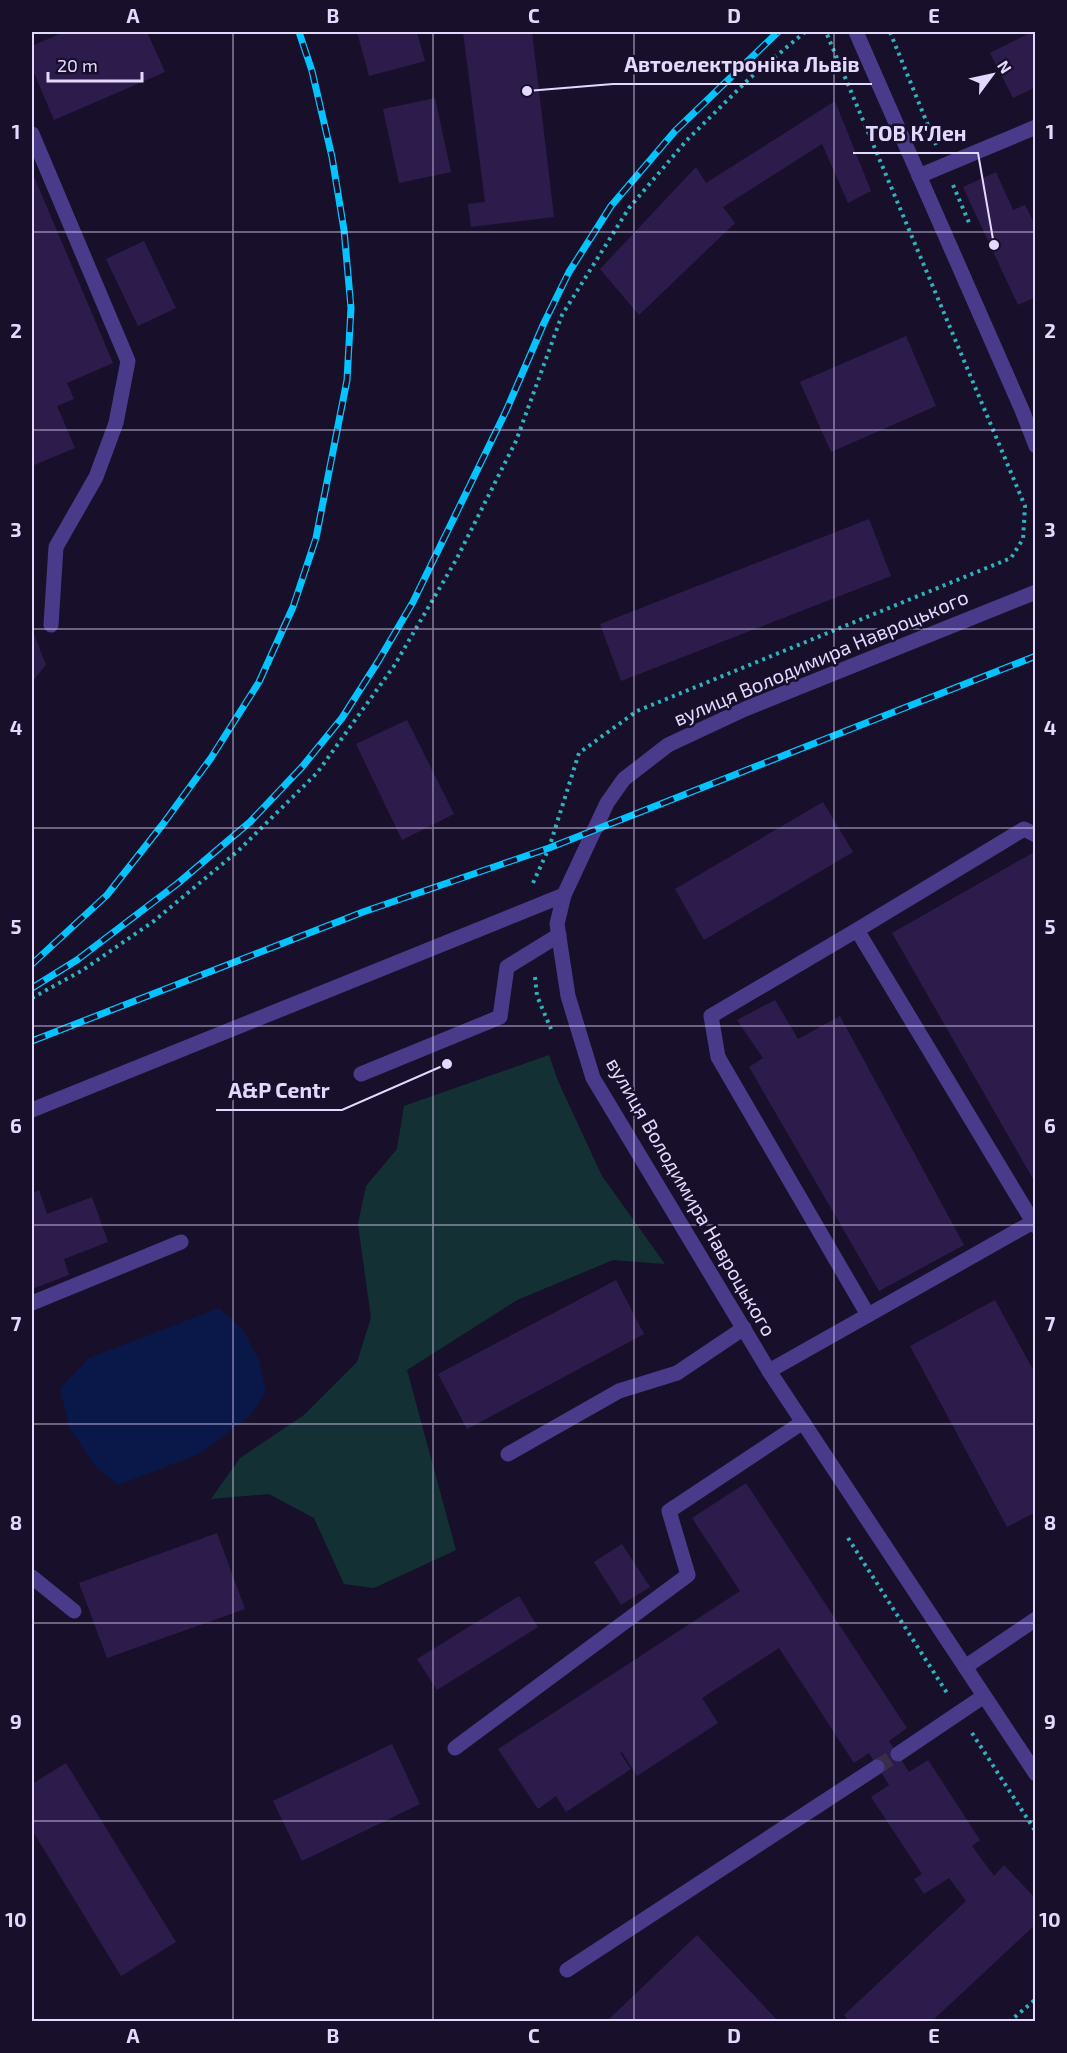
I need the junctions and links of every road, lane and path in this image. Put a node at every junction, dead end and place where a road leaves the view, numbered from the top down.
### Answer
1 (805, 32) edge
2 (826, 32) edge
3 (856, 32) edge
4 (890, 32) edge
5 (1035, 126) edge
6 (32, 134) edge
7 (945, 165) junction
8 (919, 176) junction
9 (972, 231) dead end
10 (1029, 407) edge
11 (1035, 446) edge
12 (1035, 592) edge
13 (51, 624) dead end
14 (1035, 835) edge
15 (564, 895) junction
16 (528, 909) junction
17 (857, 930) junction
18 (559, 935) junction
19 (532, 951) junction
20 (32, 998) edge
21 (551, 1029) dead end
22 (361, 1074) dead end
23 (32, 1110) edge
24 (1034, 1224) edge
25 (181, 1242) dead end
26 (32, 1303) edge
27 (868, 1315) junction
28 (744, 1328) junction
29 (769, 1371) junction
30 (803, 1422) junction
31 (508, 1454) dead end
32 (846, 1534) dead end
33 (32, 1577) edge
34 (74, 1611) dead end
35 (1035, 1619) edge
36 (965, 1667) junction
37 (984, 1696) junction
38 (959, 1712) junction
39 (455, 1748) dead end
40 (898, 1754) tunnel mouth
41 (877, 1767) tunnel mouth
42 (1035, 1774) edge
43 (1035, 1832) edge
44 (567, 1970) dead end
45 (1035, 1999) edge
46 (1009, 2022) edge

1 - 20 path
2 - 16 path
3 - 8 street
4 - 7 path
5 - 7 street
6 - 13 street
7 - 8 street
7 - 9 path
8 - 10 street
10 - 11 street
12 - 15 street, вулиця Володимира Навроцького
14 - 17 street
15 - 16 street
15 - 18 street, вулиця Володимира Навроцького
16 - 23 street
17 - 24 street
17 - 27 street
18 - 19 street
18 - 28 street, вулиця Володимира Навроцького
19 - 21 path
19 - 22 street
24 - 27 street
25 - 26 street
27 - 29 street
28 - 29 street, вулиця Володимира Навроцького
28 - 31 street
29 - 30 street, вулиця Володимира Навроцького
30 - 36 street, вулиця Володимира Навроцького
30 - 39 street
32 - 38 path
33 - 34 street
35 - 36 street
36 - 37 street, вулиця Володимира Навроцького
37 - 38 street
37 - 42 street, вулиця Володимира Навроцького
38 - 40 street
38 - 43 path
41 - 44 street
45 - 46 path

